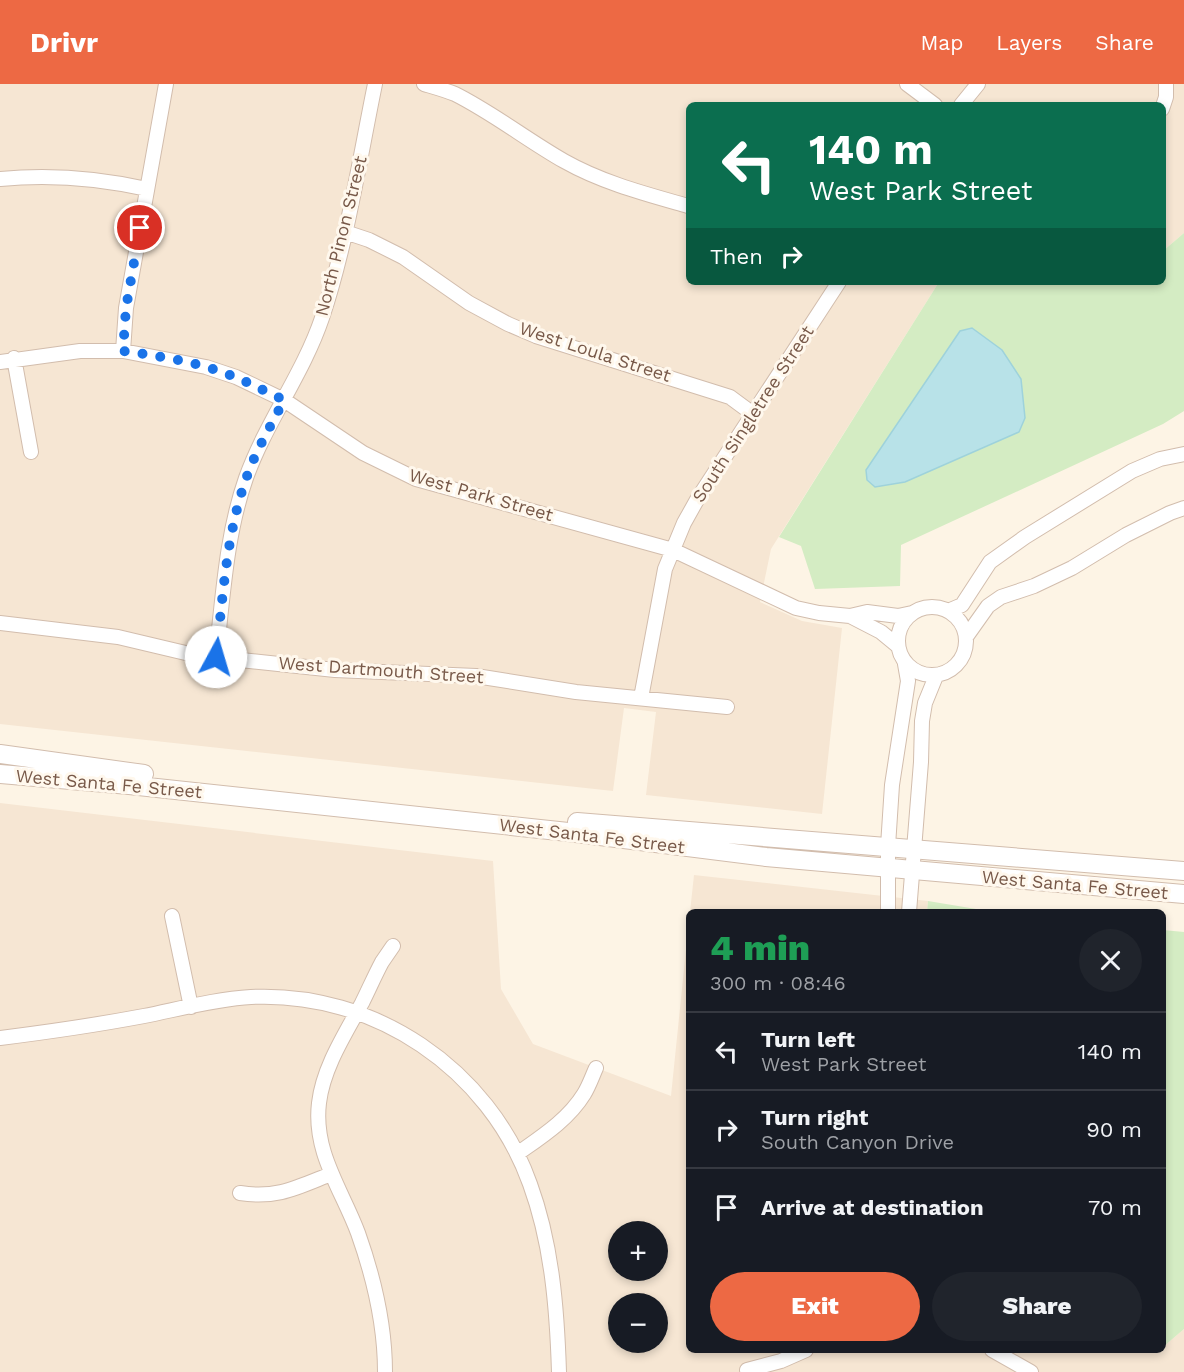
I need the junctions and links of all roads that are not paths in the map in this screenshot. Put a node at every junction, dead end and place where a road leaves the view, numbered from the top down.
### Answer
1 (166, 84) edge
2 (375, 84) edge
3 (424, 84) edge
4 (907, 84) edge
5 (978, 84) edge
6 (1166, 84) edge
7 (931, 102) edge
8 (963, 102) edge
9 (1164, 102) edge
10 (0, 178) edge
11 (147, 189) junction
12 (686, 205) edge
13 (345, 232) junction
14 (837, 285) edge
15 (123, 351) junction
16 (14, 358) junction
17 (0, 362) edge
18 (284, 400) junction
19 (753, 414) junction
20 (31, 452) dead end
21 (1184, 454) edge
22 (1184, 508) edge
23 (673, 550) junction
24 (948, 611) junction
25 (912, 613) junction
26 (850, 616) junction
27 (0, 623) edge
28 (966, 637) junction
29 (898, 646) junction
30 (216, 657) junction
31 (905, 664) junction
32 (936, 676) junction
33 (641, 698) junction
34 (727, 707) dead end
35 (0, 754) edge
36 (0, 774) edge
37 (888, 846) junction
38 (914, 847) junction
39 (888, 868) junction
40 (912, 870) junction
41 (1184, 871) edge
42 (1184, 894) edge
43 (888, 909) edge
44 (909, 909) edge
45 (172, 916) dead end
46 (393, 945) dead end
47 (191, 1007) junction
48 (356, 1013) junction
49 (0, 1038) edge
50 (596, 1068) dead end
51 (517, 1154) junction
52 (331, 1174) junction
53 (240, 1193) dead end
54 (799, 1353) edge
55 (997, 1353) edge
56 (747, 1370) dead end
57 (1026, 1371) edge
58 (385, 1372) edge
59 (559, 1372) edge

1 - 11 street
2 - 13 street, North Pinon Street
3 - 12 street
4 - 7 street
5 - 8 street
6 - 9 street
10 - 11 street
11 - 15 street
13 - 18 street, North Pinon Street
13 - 19 street, West Loula Street
14 - 19 street, South Singletree Street
15 - 16 street, West Park Street
15 - 18 street, West Park Street
16 - 17 street, West Park Street
16 - 20 street
18 - 23 street, West Park Street
18 - 30 street, North Pinon Street
19 - 23 street, South Singletree Street
21 - 24 street
22 - 28 street
23 - 26 street, West Park Street
23 - 33 street, South Singletree Street
24 - 25 street
24 - 28 street
25 - 26 street, West Park Street
25 - 29 street
26 - 29 street, West Park Street
27 - 30 street, West Dartmouth Street
28 - 32 street
29 - 31 street
30 - 33 street, West Dartmouth Street
31 - 32 street
31 - 37 street
32 - 38 street
33 - 34 street, West Dartmouth Street
35 - 37 street, West Santa Fe Street
36 - 39 street, West Santa Fe Street
37 - 38 street, West Santa Fe Street
37 - 39 street
38 - 40 street
38 - 41 street, West Santa Fe Street
39 - 40 street, West Santa Fe Street
39 - 43 street
40 - 42 street, West Santa Fe Street
40 - 44 street
45 - 47 street
46 - 48 street
47 - 48 street
47 - 49 street
48 - 51 street
48 - 52 street
50 - 51 street
51 - 59 street
52 - 53 street
52 - 58 street
54 - 56 street
55 - 57 street

